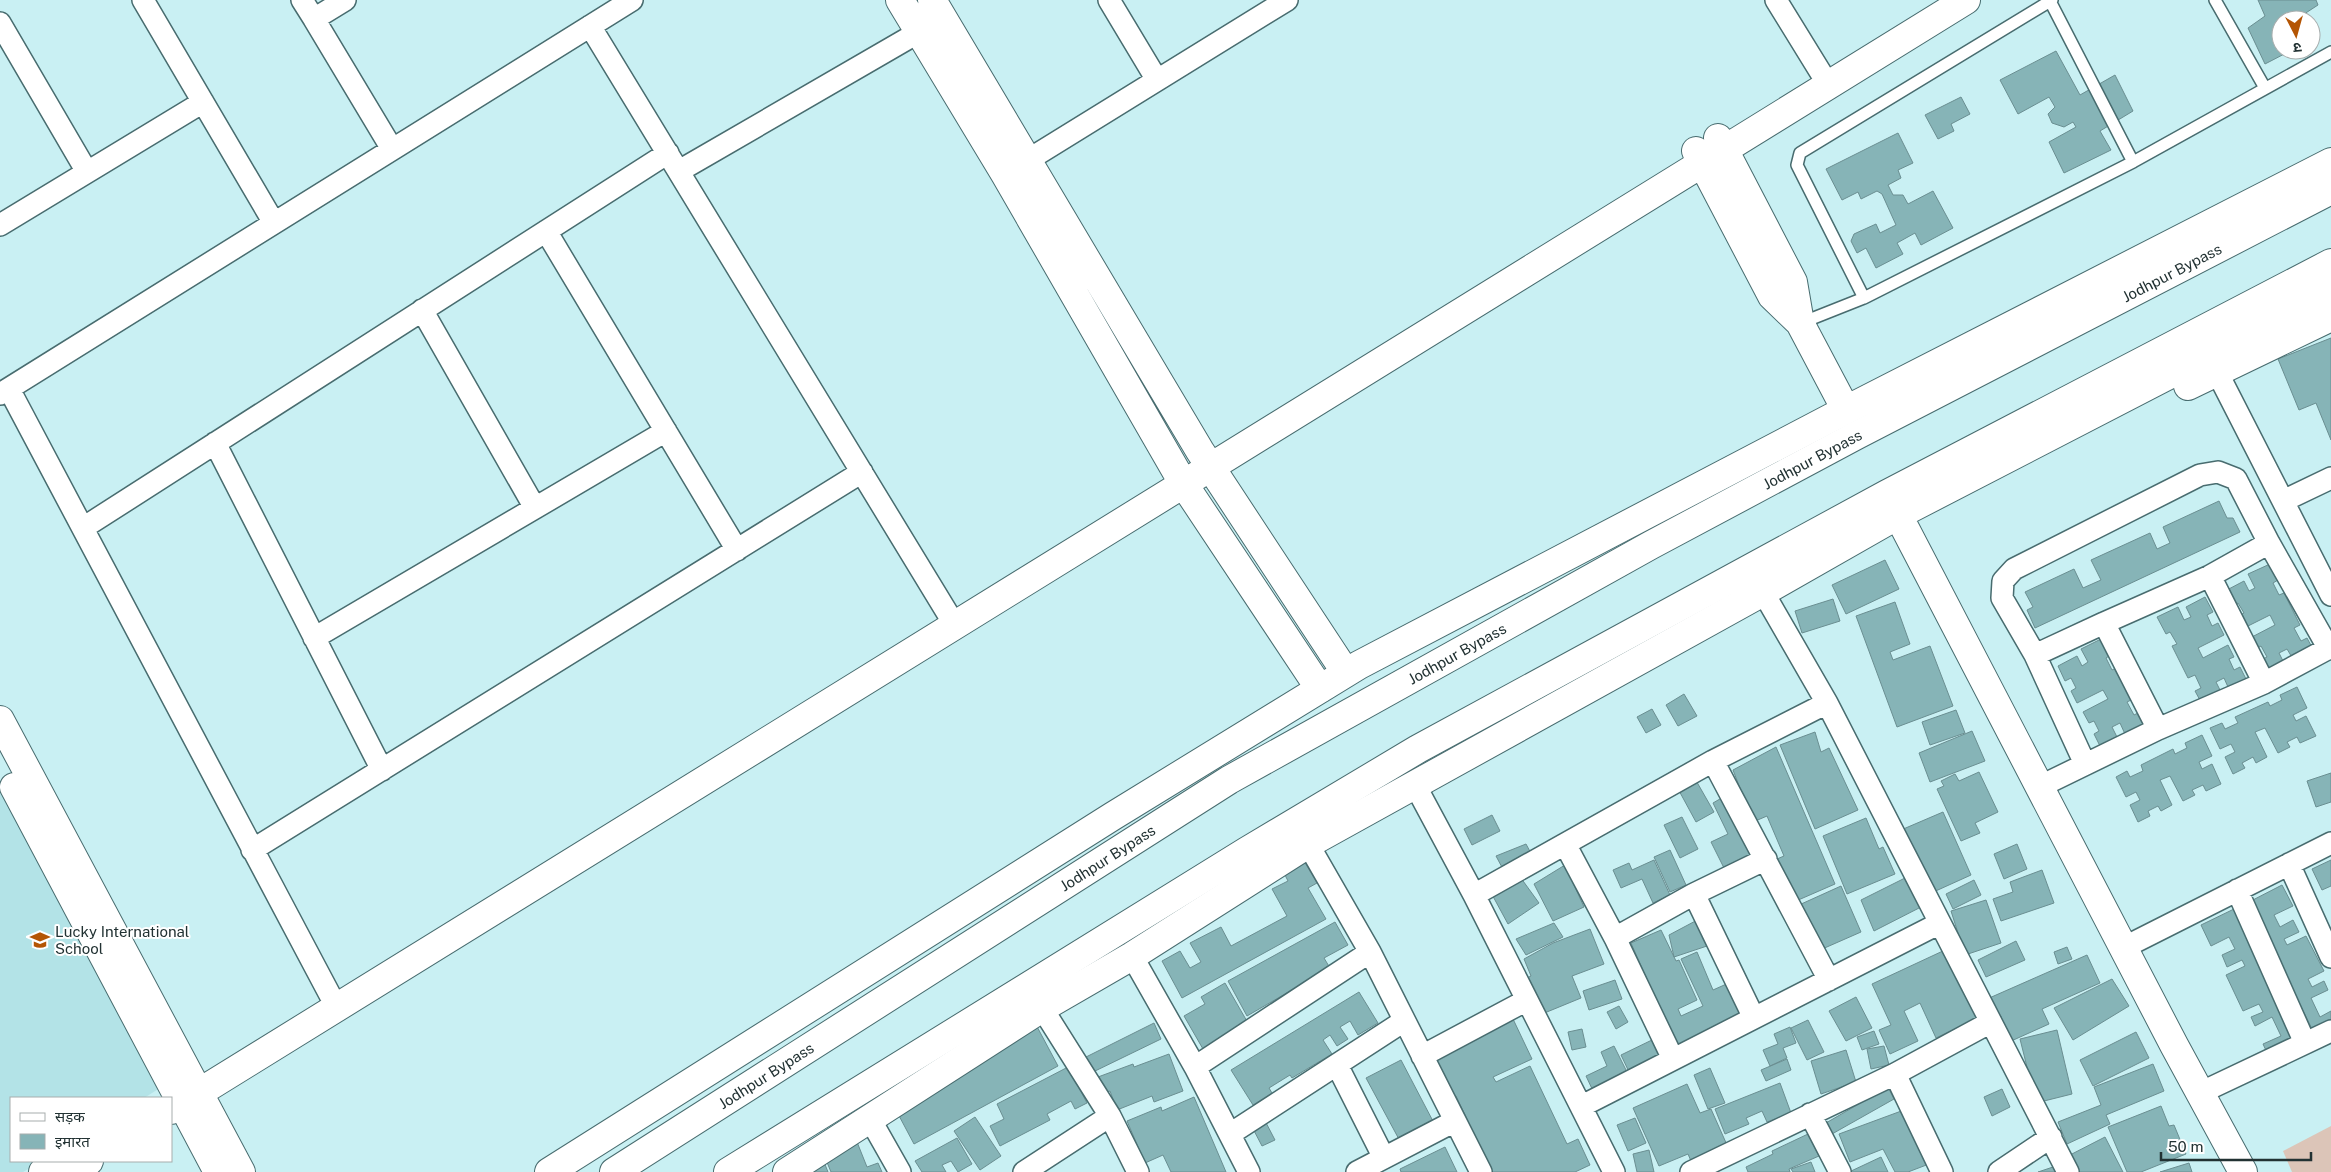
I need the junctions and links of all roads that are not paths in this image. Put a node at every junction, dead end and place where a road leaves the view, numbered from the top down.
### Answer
1 (143, 0) edge
2 (302, 0) edge
3 (345, 0) edge
4 (632, 0) edge
5 (900, 0) edge
6 (932, 0) edge
7 (1109, 0) edge
8 (1776, 0) edge
9 (1938, 0) edge
10 (1966, 0) edge
11 (2051, 0) edge
12 (2215, 0) edge
13 (1284, 1) edge
14 (314, 19) junction
15 (0, 23) edge
16 (590, 26) junction
17 (919, 32) junction
18 (2331, 52) edge
19 (1821, 73) junction
20 (1157, 80) junction
21 (2265, 88) junction
22 (203, 102) junction
23 (392, 149) junction
24 (1710, 151) junction
25 (668, 153) junction
26 (2133, 162) junction
27 (2331, 162) edge
28 (1016, 168) junction
29 (679, 171) junction
30 (87, 172) junction
31 (2331, 190) edge
32 (274, 223) junction
33 (0, 225) edge
34 (546, 231) junction
35 (2331, 263) edge
36 (2331, 291) edge
37 (1864, 298) junction
38 (422, 310) junction
39 (2331, 316) edge
40 (1800, 323) junction
41 (2217, 372) junction
42 (4, 391) edge
43 (1846, 410) junction
44 (666, 431) junction
45 (215, 443) junction
46 (1205, 459) junction
47 (862, 472) junction
48 (1179, 476) junction
49 (2331, 478) edge
50 (2283, 501) junction
51 (535, 508) junction
52 (1900, 519) junction
53 (82, 528) junction
54 (2269, 543) junction
55 (737, 550) junction
56 (2210, 576) junction
57 (1764, 592) junction
58 (2331, 595) edge
59 (948, 614) junction
60 (2104, 623) junction
61 (314, 638) junction
62 (2330, 648) edge
63 (2035, 656) junction
64 (1346, 673) junction
65 (2264, 683) junction
66 (1320, 689) junction
67 (1826, 703) junction
68 (0, 720) edge
69 (2158, 729) junction
70 (0, 759) edge
71 (1713, 761) junction
72 (2085, 764) junction
73 (382, 770) junction
74 (1415, 785) junction
75 (2039, 787) junction
76 (2331, 842) edge
77 (1308, 844) junction
78 (1565, 844) junction
79 (252, 850) junction
80 (1766, 858) junction
81 (2289, 864) junction
82 (2237, 890) junction
83 (1474, 894) junction
84 (1694, 894) junction
85 (1940, 923) junction
86 (1614, 938) junction
87 (2123, 948) junction
88 (1370, 952) junction
89 (1132, 956) junction
90 (2331, 957) edge
91 (1829, 980) junction
92 (330, 995) junction
93 (1527, 1000) junction
94 (1042, 1008) junction
95 (1754, 1018) junction
96 (1404, 1021) junction
97 (1991, 1022) junction
98 (2331, 1030) edge
99 (2305, 1043) junction
100 (1422, 1056) junction
101 (1673, 1059) junction
102 (1337, 1065) junction
103 (1195, 1067) junction
104 (1895, 1074) junction
105 (2200, 1093) junction
106 (180, 1096) edge
107 (1582, 1106) junction
108 (1810, 1114) junction
109 (1110, 1116) junction
110 (870, 1119) junction
111 (1455, 1121) junction
112 (1230, 1134) junction
113 (2051, 1137) junction
114 (1384, 1158) junction
115 (59, 1162) edge
116 (87, 1162) edge
117 (1728, 1164) edge
118 (43, 1172) edge
119 (71, 1172) edge
120 (218, 1172) edge
121 (242, 1172) edge
122 (549, 1172) edge
123 (614, 1172) edge
124 (728, 1172) edge
125 (787, 1172) edge
126 (900, 1172) edge
127 (1024, 1172) edge
128 (1138, 1172) edge
129 (1249, 1172) edge
130 (1358, 1172) edge
131 (1481, 1172) edge
132 (1614, 1172) edge
133 (1691, 1172) edge
134 (1840, 1172) edge
135 (1942, 1172) edge
136 (1998, 1172) edge
137 (2068, 1172) edge
138 (2243, 1172) edge

1 - 22 street
2 - 14 street
3 - 14 street
4 - 16 street
5 - 17 main road
6 - 28 main road
7 - 20 street
8 - 19 street
9 - 19 main road
10 - 24 main road
11 - 26 lane
11 - 37 lane
12 - 21 lane
13 - 20 street
14 - 23 street
15 - 30 street
16 - 23 street
16 - 25 street
17 - 28 main road
17 - 29 street
18 - 21 lane
19 - 24 main road
20 - 28 street
21 - 26 lane
22 - 30 street
22 - 32 street
23 - 32 street
24 - 40 main road
24 - 46 main road
25 - 29 street
25 - 34 street
26 - 37 lane
27 - 43 main road
28 - 46 main road
28 - 48 main road
29 - 47 street
30 - 33 street
31 - 123 main road, Jodhpur Bypass
32 - 42 street
34 - 38 street
34 - 44 street
35 - 124 main road
36 - 52 main road
37 - 40 lane
38 - 45 street
38 - 51 street
39 - 41 main road
40 - 43 main road
41 - 50 street
41 - 52 main road
42 - 53 street
43 - 64 main road
44 - 51 street
44 - 55 street
45 - 53 street
45 - 61 street
46 - 48 main road
46 - 64 main road
47 - 55 street
47 - 59 street
48 - 59 main road
48 - 66 main road
48 - 106 main road
49 - 50 street
50 - 58 street
51 - 61 street
52 - 57 main road
52 - 75 main road
53 - 79 street
54 - 56 street
54 - 62 street
54 - 63 street
55 - 73 street
56 - 60 street
56 - 65 street
57 - 67 street
57 - 74 main road
59 - 92 main road
60 - 63 street
60 - 69 street
61 - 73 street
62 - 65 street
63 - 72 street
64 - 66 main road
65 - 69 street
66 - 122 main road
67 - 71 street
67 - 85 street
68 - 106 main road
69 - 72 street
70 - 106 main road
71 - 78 street
71 - 80 street
72 - 75 street
73 - 79 street
74 - 77 main road
74 - 83 street
75 - 87 main road
76 - 81 street
77 - 88 street
77 - 89 main road
78 - 83 street
78 - 86 street
79 - 92 street
80 - 84 street
80 - 91 street
81 - 82 street
81 - 90 street
82 - 87 street
82 - 99 street
83 - 93 street
84 - 86 street
84 - 95 street
85 - 91 street
85 - 97 street
86 - 101 street
87 - 105 main road
88 - 96 street
88 - 103 street
89 - 94 main road
89 - 103 street
91 - 95 street
92 - 106 main road
93 - 100 street
93 - 107 street
94 - 109 street
94 - 110 main road
95 - 101 street
96 - 100 street
96 - 102 street
97 - 104 street
97 - 113 street
98 - 99 street
99 - 105 street
100 - 111 street
101 - 107 street
102 - 112 street
102 - 114 street
103 - 112 street
104 - 108 street
104 - 135 street
105 - 138 main road
106 - 120 main road
106 - 121 main road
107 - 132 street
108 - 117 street
108 - 134 street
109 - 127 street
109 - 128 street
110 - 125 main road
110 - 126 street
111 - 114 street
111 - 131 street
112 - 129 street
113 - 136 street
113 - 137 street
114 - 130 street
115 - 118 main road
116 - 119 main road
117 - 133 street

